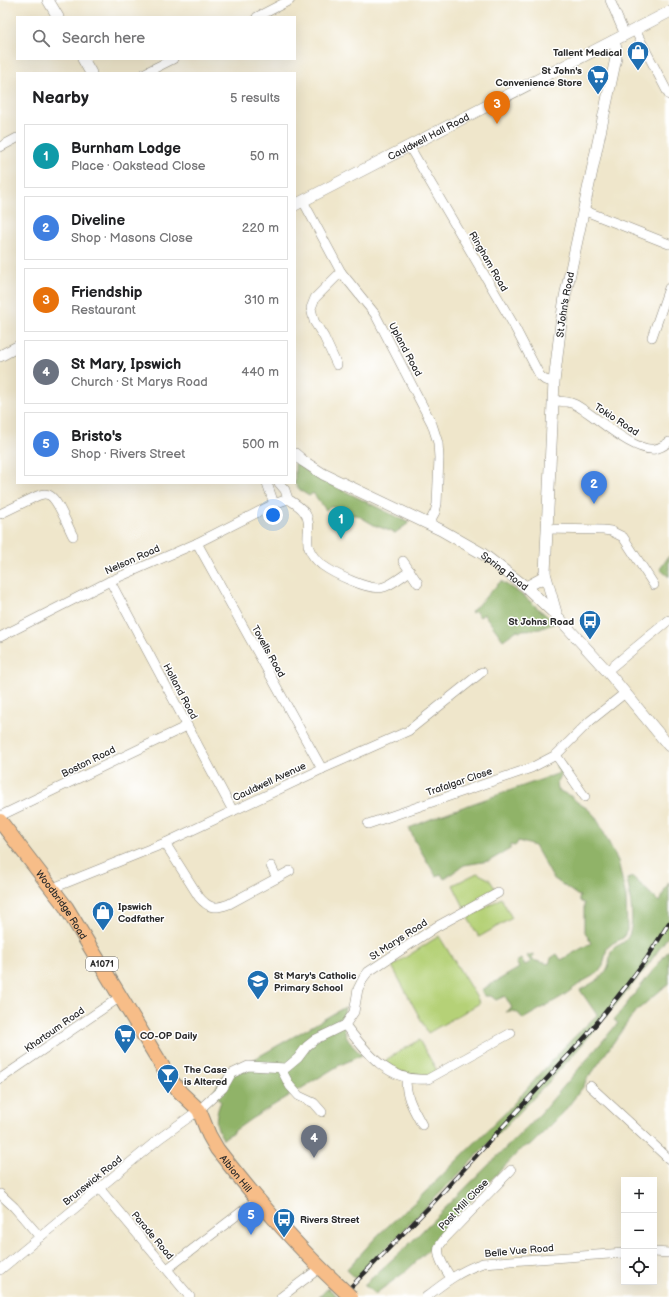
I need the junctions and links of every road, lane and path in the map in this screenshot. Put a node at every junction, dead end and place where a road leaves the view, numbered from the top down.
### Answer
1 (48, 0) edge
2 (290, 0) edge
3 (610, 0) edge
4 (669, 12) edge
5 (57, 16) edge
6 (259, 16) edge
7 (630, 32) junction
8 (613, 41) junction
9 (84, 60) edge
10 (171, 60) edge
11 (91, 72) edge
12 (147, 72) edge
13 (669, 94) edge
14 (16, 139) edge
15 (409, 146) junction
16 (0, 147) edge
17 (299, 203) edge
18 (583, 210) junction
19 (669, 244) edge
20 (341, 272) junction
21 (669, 288) edge
22 (652, 337) dead end
23 (16, 348) edge
24 (0, 356) edge
25 (337, 365) dead end
26 (554, 382) junction
27 (553, 401) junction
28 (669, 442) edge
29 (296, 455) edge
30 (267, 484) edge
31 (280, 484) edge
32 (288, 500) junction
33 (274, 504) junction
34 (0, 514) edge
35 (430, 523) junction
36 (547, 529) junction
37 (73, 536) dead end
38 (197, 543) junction
39 (403, 561) dead end
40 (410, 571) junction
41 (545, 573) junction
42 (110, 581) junction
43 (418, 583) dead end
44 (654, 585) dead end
45 (526, 587) junction
46 (557, 616) junction
47 (669, 620) edge
48 (0, 637) edge
49 (607, 671) junction
50 (482, 672) dead end
51 (624, 693) junction
52 (187, 726) junction
53 (669, 746) edge
54 (556, 755) junction
55 (322, 769) junction
56 (585, 798) dead end
57 (233, 810) junction
58 (0, 816) edge
59 (0, 821) edge
60 (368, 824) dead end
61 (165, 843) junction
62 (271, 866) dead end
63 (290, 872) dead end
64 (278, 878) junction
65 (53, 888) junction
66 (498, 893) dead end
67 (120, 996) junction
68 (345, 1025) junction
69 (511, 1033) dead end
70 (281, 1069) junction
71 (0, 1079) edge
72 (406, 1079) junction
73 (590, 1086) dead end
74 (199, 1110) junction
75 (322, 1112) dead end
76 (422, 1125) dead end
77 (669, 1159) edge
78 (511, 1170) dead end
79 (99, 1188) junction
80 (0, 1194) edge
81 (258, 1199) junction
82 (40, 1237) junction
83 (657, 1252) edge
84 (621, 1253) edge
85 (669, 1253) edge
86 (320, 1268) junction
87 (0, 1270) edge
88 (167, 1270) junction
89 (451, 1278) junction
90 (190, 1297) edge
91 (282, 1297) edge
92 (352, 1297) edge
93 (426, 1297) edge

1 - 5 street
2 - 6 street
3 - 7 street
4 - 7 street, Cauldwell Hall Road
7 - 8 street, Cauldwell Hall Road
7 - 13 street
8 - 15 street, Cauldwell Hall Road
8 - 18 street, St John's Road
9 - 11 street
10 - 12 street
14 - 16 street
15 - 17 street, Cauldwell Hall Road
15 - 26 street, Ringham Road
17 - 20 street, Upland Road
18 - 19 street
18 - 26 street, St John's Road
20 - 25 street
20 - 35 street, Upland Road
21 - 22 street
23 - 24 street
26 - 27 street, St John's Road
27 - 28 street, Tokio Road
27 - 36 street, St John's Road
29 - 35 street, Spring Road
30 - 33 street
31 - 32 street
32 - 33 street, Nelson Road
32 - 40 street
33 - 38 street, Nelson Road
34 - 37 street
35 - 45 street, Spring Road
36 - 41 street, St John's Road
36 - 44 street
38 - 42 street, Nelson Road
38 - 55 street, Tovells Road
39 - 40 street
40 - 43 street
41 - 45 street
41 - 46 street, St John's Road
42 - 48 street, Nelson Road
42 - 52 street, Holland Road
45 - 46 street, Spring Road
46 - 49 street, Spring Road
47 - 49 street
49 - 51 street, Spring Road
50 - 55 street, Cauldwell Avenue
51 - 53 street, Spring Road
51 - 54 street, Trafalgar Close
52 - 57 street, Holland Road
52 - 58 street, Boston Road
54 - 56 street
54 - 60 street, Trafalgar Close
55 - 57 street, Cauldwell Avenue
57 - 61 street, Cauldwell Avenue
59 - 65 main road, Woodbridge Road / A1071
61 - 64 street
61 - 65 street, Cauldwell Avenue
62 - 64 street
63 - 64 street
65 - 67 main road, Woodbridge Road / A1071
66 - 68 street, St Marys Road
67 - 71 street, Khartoum Road
67 - 74 main road, Woodbridge Road / A1071
68 - 70 street
68 - 72 street
69 - 72 street
70 - 74 street
70 - 75 street
72 - 76 street
73 - 77 street
74 - 79 street, Brunswick Road
74 - 81 main road, Albion Hill / A1071
78 - 89 street, Post Mill Close
79 - 82 street, Brunswick Road
79 - 88 street, Parade Road
80 - 82 street
81 - 86 main road, Albion Hill / A1071
81 - 88 street
82 - 87 street, Brunswick Road
83 - 85 street
84 - 89 street, Belle Vue Road
86 - 91 street
86 - 92 main road, Albion Hill / A1071, bridge
88 - 90 street, Parade Road
89 - 93 street, Belle Vue Road

